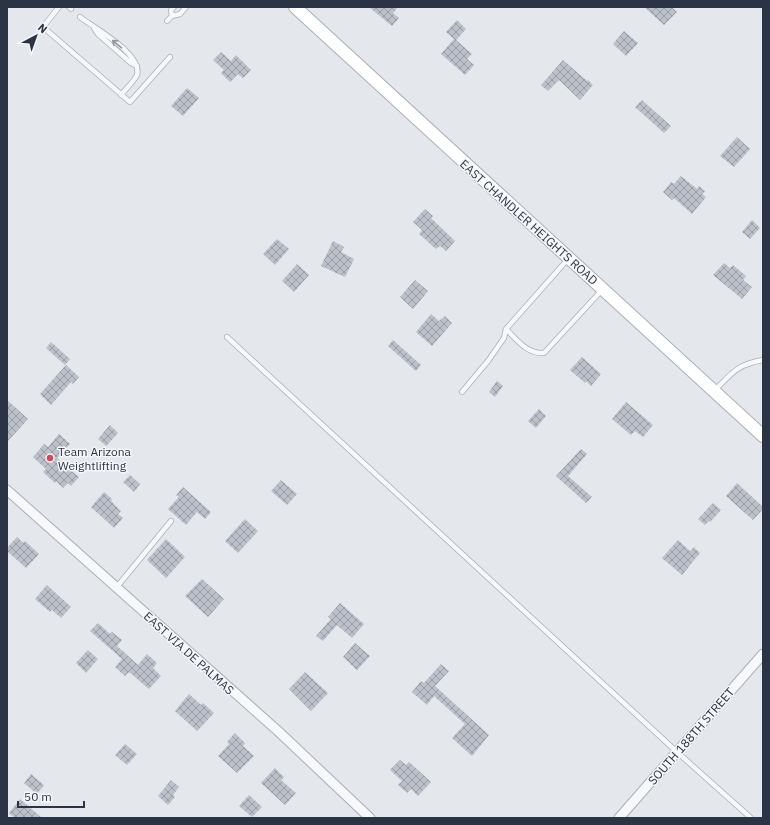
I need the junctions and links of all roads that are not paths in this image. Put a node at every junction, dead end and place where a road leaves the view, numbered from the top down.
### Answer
1 (59, 7) edge
2 (174, 7) edge
3 (186, 7) edge
4 (295, 7) edge
5 (172, 16) junction
6 (80, 17) dead end
7 (167, 22) dead end
8 (170, 57) dead end
9 (121, 95) junction
10 (569, 258) junction
11 (603, 289) junction
12 (506, 329) junction
13 (227, 337) dead end
14 (763, 360) edge
15 (714, 391) junction
16 (462, 392) dead end
17 (763, 436) edge
18 (7, 490) edge
19 (171, 521) dead end
20 (116, 588) junction
21 (763, 654) edge
22 (677, 752) junction
23 (370, 818) edge
24 (619, 818) edge
25 (751, 818) edge

1 - 9 lane
2 - 5 lane
3 - 5 lane
4 - 10 main road, EAST CHANDLER HEIGHTS ROAD
5 - 7 lane
9 -> 6 lane
8 - 9 lane
10 - 11 main road, EAST CHANDLER HEIGHTS ROAD
10 - 12 lane
11 - 12 lane
11 - 15 main road, EAST CHANDLER HEIGHTS ROAD
12 - 16 lane
13 - 22 lane
14 - 15 lane
15 - 17 main road, EAST CHANDLER HEIGHTS ROAD
18 - 20 street, EAST VIA DE PALMAS
19 - 20 lane
20 - 23 street, EAST VIA DE PALMAS
21 - 22 street, SOUTH 188TH STREET
22 - 24 street, SOUTH 188TH STREET
22 - 25 lane

